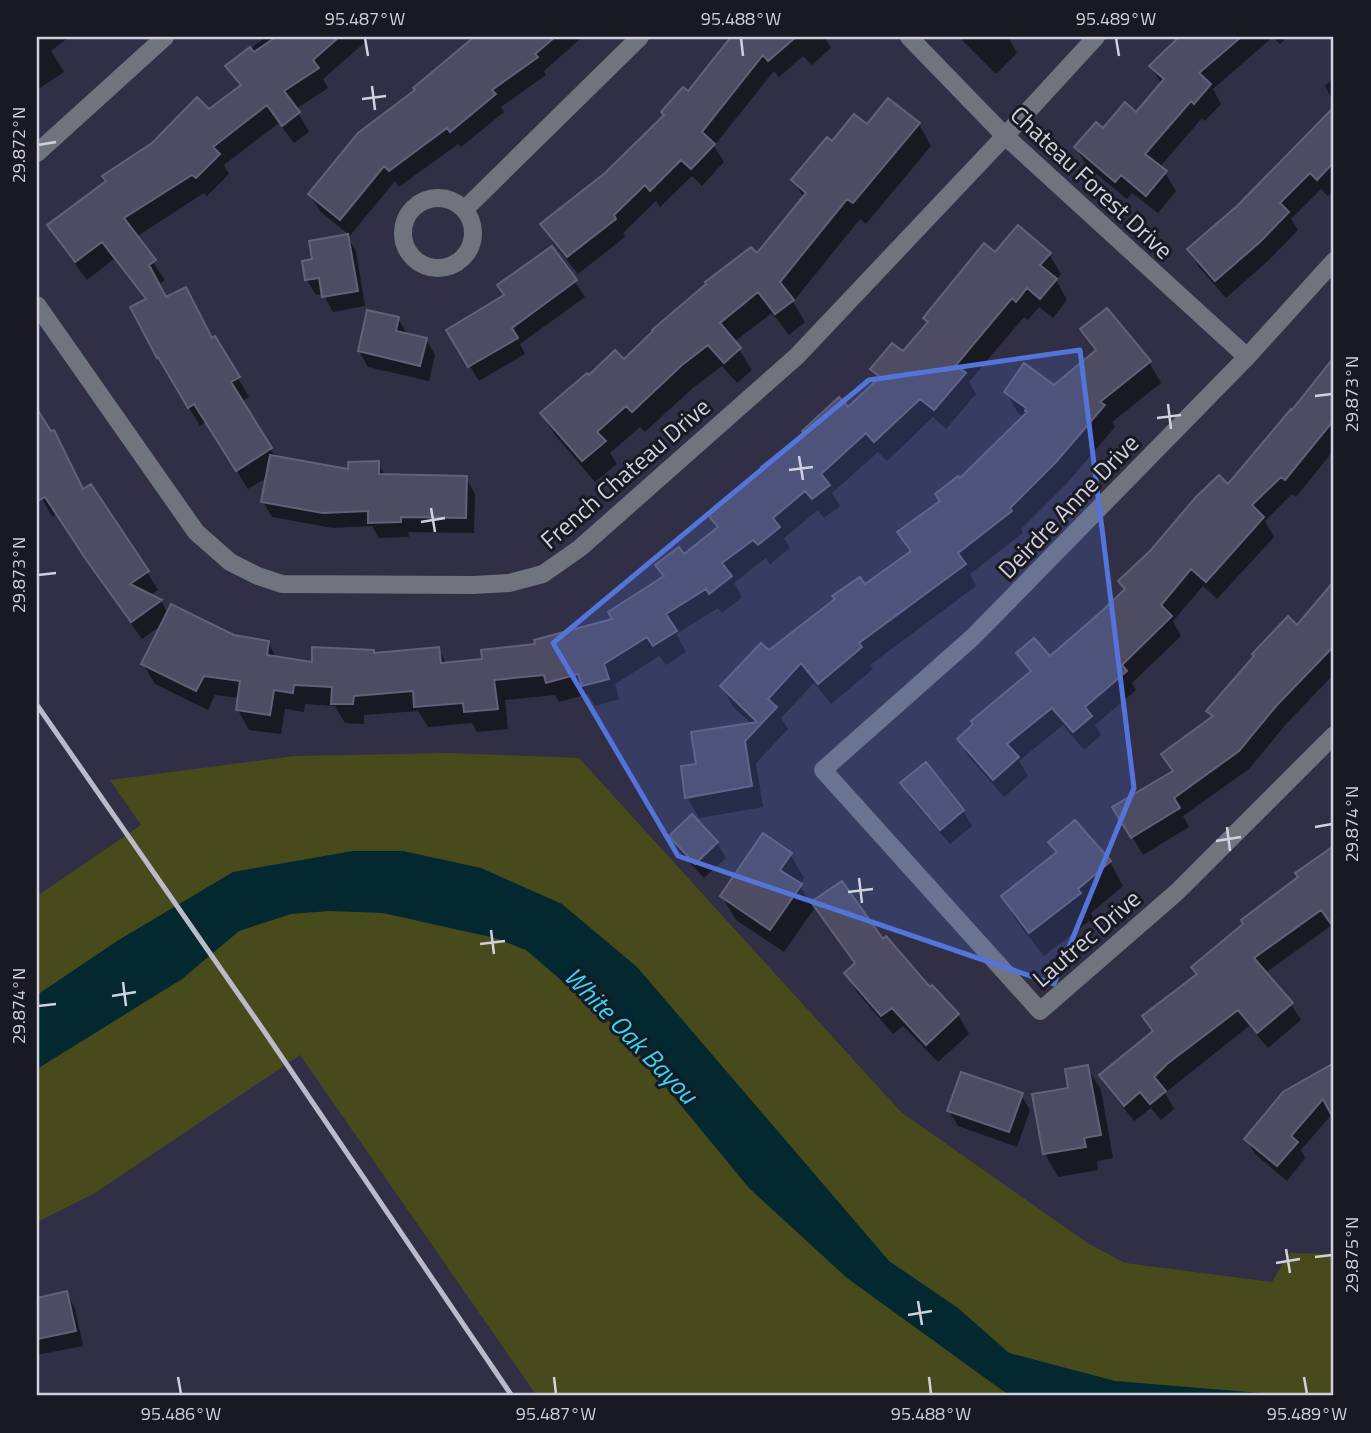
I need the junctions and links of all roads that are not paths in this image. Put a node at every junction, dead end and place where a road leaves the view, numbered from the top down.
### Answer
1 (165, 37) edge
2 (640, 37) edge
3 (908, 37) edge
4 (1096, 37) edge
5 (1005, 136) junction
6 (37, 153) edge
7 (464, 209) junction
8 (1334, 261) edge
9 (37, 305) edge
10 (1247, 357) junction
11 (1334, 735) edge
12 (822, 770) joint

1 - 6 street
2 - 7 street
3 - 5 street, Chateau Forest Drive
4 - 5 street, French Chateau Drive
5 - 9 street, French Chateau Drive
5 - 10 street, Chateau Forest Drive
7 - 7 street
8 - 10 street, Deirdre Anne Drive
10 - 12 street, Deirdre Anne Drive
11 - 12 street, Lautrec Drive

